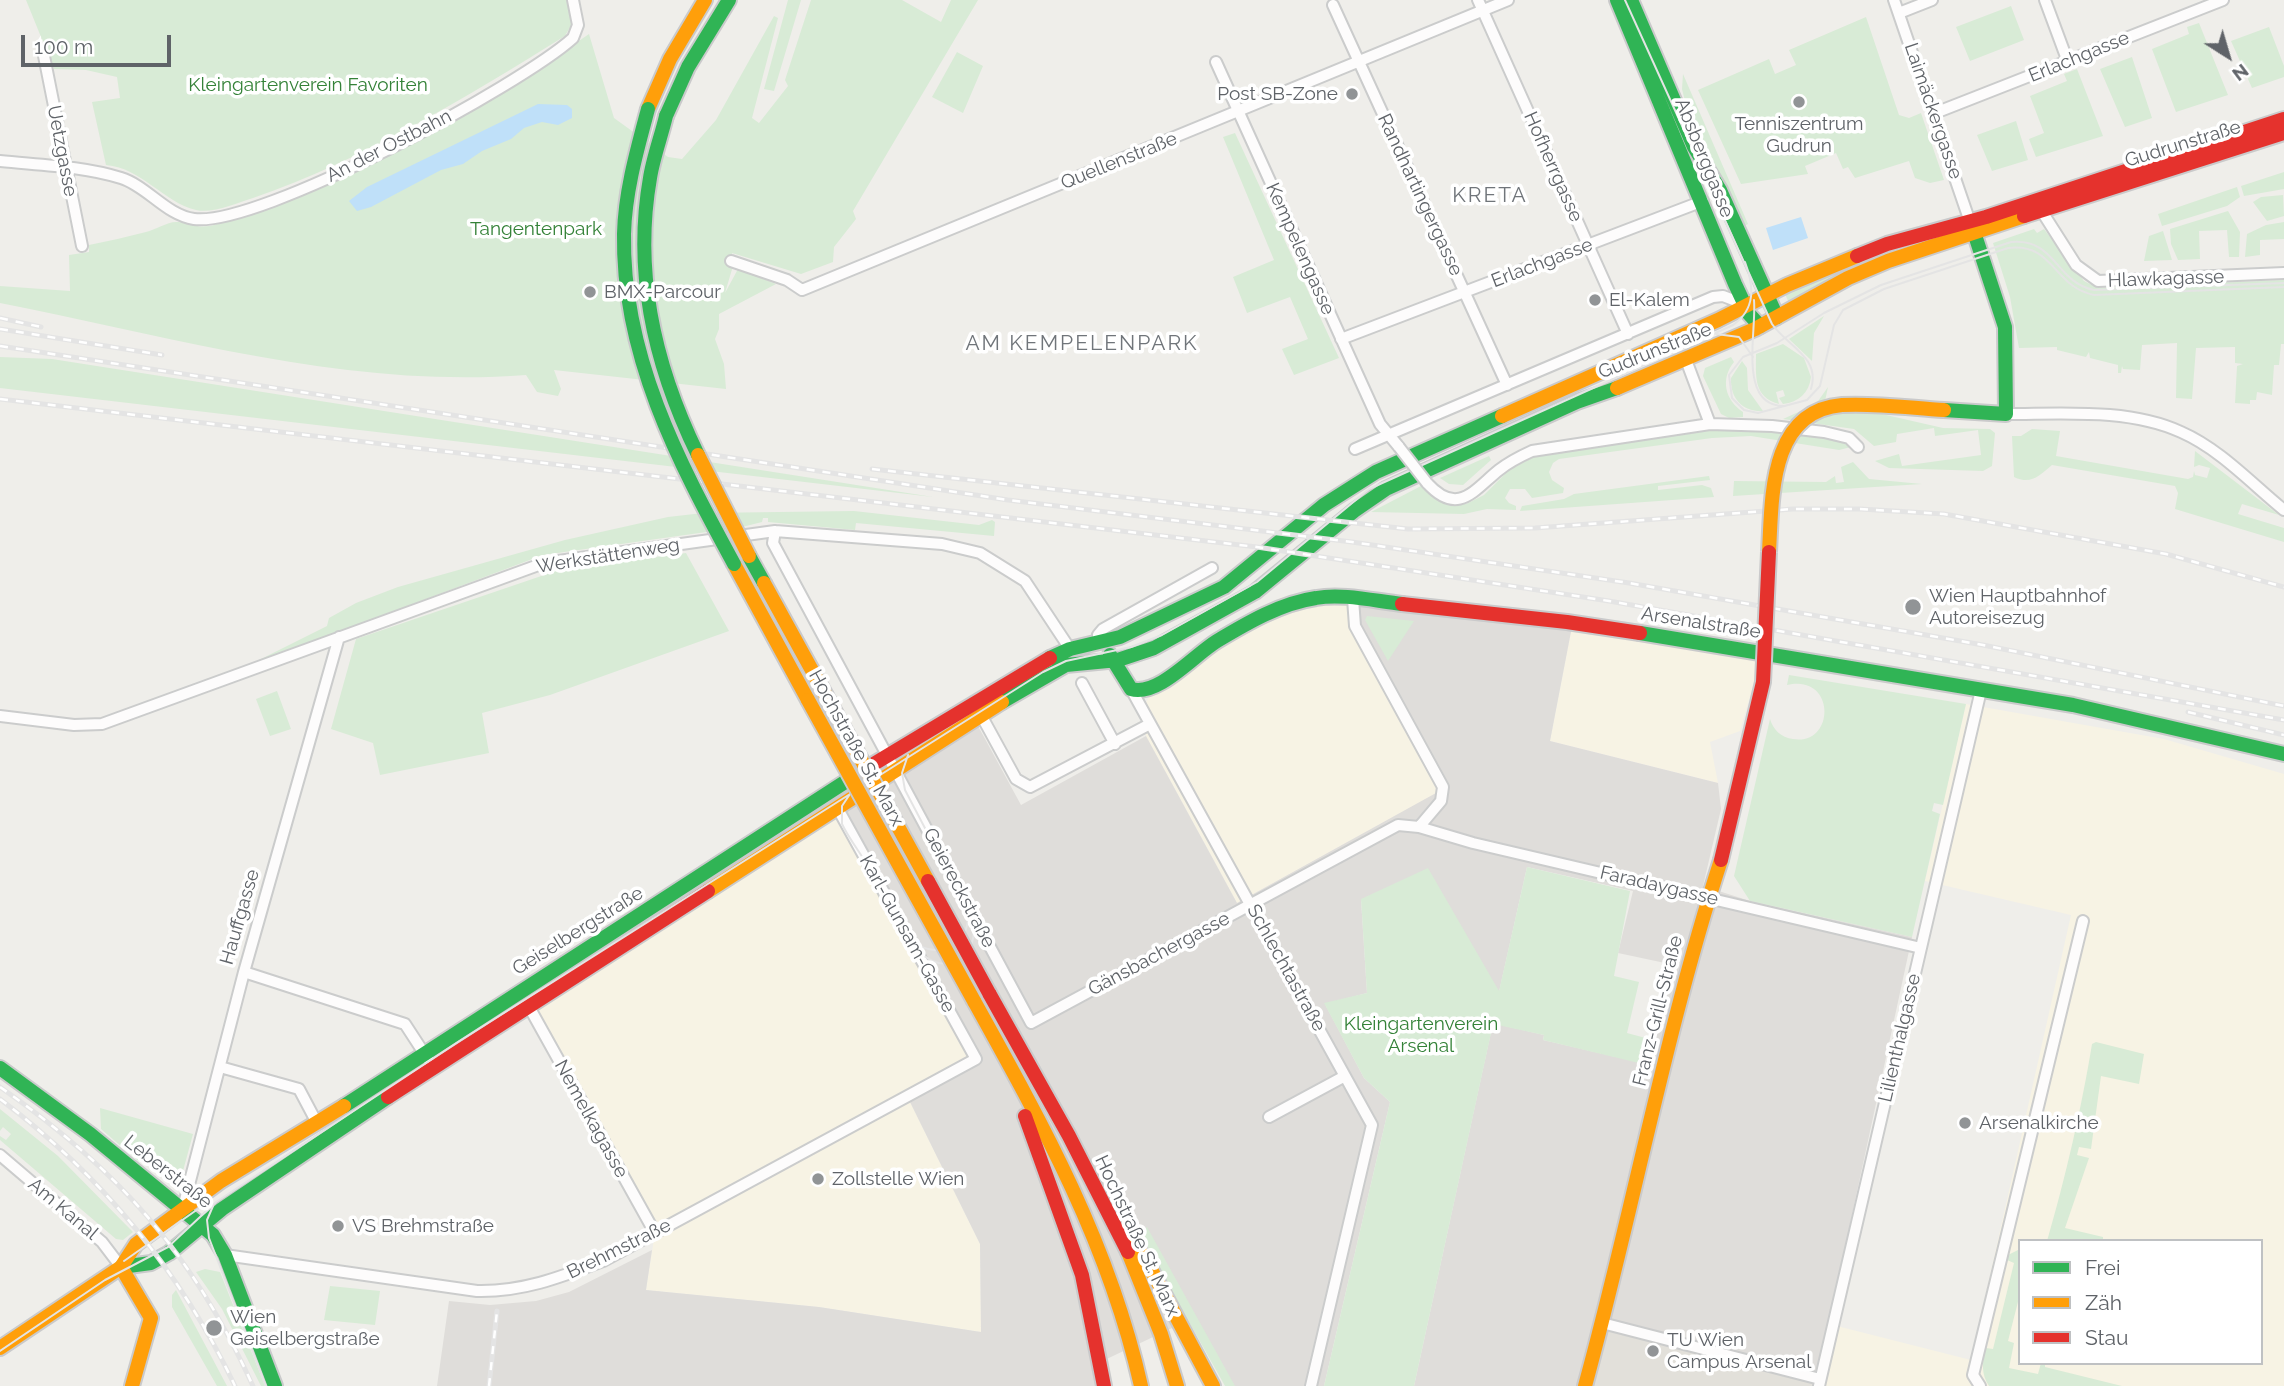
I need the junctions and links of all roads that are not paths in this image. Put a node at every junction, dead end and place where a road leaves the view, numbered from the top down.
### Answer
1 (573, 0) edge
2 (705, 0) edge
3 (729, 0) edge
4 (1508, 0) edge
5 (1617, 0) edge
6 (1631, 0) edge
7 (1894, 0) edge
8 (1932, 0) edge
9 (2045, 0) edge
10 (2223, 0) edge
11 (1333, 5) dead end
12 (1481, 5) edge
13 (1899, 13) junction
14 (44, 56) dead end
15 (1216, 62) dead end
16 (1359, 62) junction
17 (2068, 62) junction
18 (1238, 112) junction
19 (1935, 113) junction
20 (2284, 119) edge
21 (2284, 133) edge
22 (0, 160) edge
23 (64, 169) junction
24 (1703, 201) junction
25 (2041, 211) junction
26 (1972, 227) junction
27 (1589, 245) junction
28 (82, 246) dead end
29 (730, 261) dead end
30 (2284, 273) edge
31 (1464, 292) junction
32 (1766, 294) junction
33 (1744, 304) junction
34 (1777, 317) junction
35 (1760, 326) junction
36 (1628, 334) junction
37 (1341, 339) junction
38 (1686, 360) junction
39 (1507, 385) junction
40 (2006, 414) junction
41 (1710, 424) junction
42 (1388, 436) junction
43 (1858, 447) dead end
44 (1355, 449) dead end
45 (2284, 510) edge
46 (775, 531) junction
47 (1212, 568) dead end
48 (1353, 599) junction
49 (339, 637) junction
50 (1101, 643) junction
51 (1072, 656) junction
52 (1114, 660) junction
53 (1082, 683) dead end
54 (1131, 689) junction
55 (1982, 690) junction
56 (981, 715) junction
57 (0, 716) edge
58 (1150, 724) junction
59 (1115, 744) junction
60 (2284, 754) edge
61 (887, 756) junction
62 (896, 771) junction
63 (838, 809) junction
64 (1398, 825) joint
65 (1419, 827) junction
66 (1709, 898) junction
67 (1251, 905) junction
68 (2083, 921) dead end
69 (1920, 947) junction
70 (244, 972) junction
71 (528, 1005) junction
72 (1031, 1023) joint
73 (425, 1053) junction
74 (1004, 1055) junction
75 (976, 1059) joint
76 (220, 1067) junction
77 (433, 1067) junction
78 (0, 1068) edge
79 (1345, 1076) junction
80 (1269, 1117) dead end
81 (317, 1123) junction
82 (0, 1155) edge
83 (1101, 1198) junction
84 (184, 1209) junction
85 (204, 1225) junction
86 (655, 1233) junction
87 (225, 1255) junction
88 (121, 1267) junction
89 (1602, 1322) junction
90 (0, 1348) edge
91 (1820, 1383) edge
92 (132, 1386) edge
93 (275, 1386) edge
94 (1104, 1386) edge
95 (1141, 1386) edge
96 (1177, 1386) edge
97 (1213, 1386) edge
98 (1311, 1386) edge
99 (1585, 1386) edge
100 (1980, 1386) edge

1 - 23 street, An der Ostbahn
2 - 74 main road, Hochstraße St. Marx, bridge
3 - 83 main road, Hochstraße St. Marx, bridge
4 - 12 street, Quellenstraße
5 - 24 main road, Absberggasse
6 - 32 main road, Absberggasse
7 - 13 street, Laimäckergasse
8 - 13 street
9 - 17 street
10 - 17 street, Erlachgasse
11 - 16 street, Randhartingergasse
12 - 16 street, Quellenstraße
12 - 27 street, Hofherrgasse
13 - 19 street, Laimäckergasse
14 - 23 street, Uetzgasse
15 - 18 street, Kempelengasse
16 - 18 street, Quellenstraße
16 - 31 street, Randhartingergasse
17 - 19 street, Erlachgasse
18 - 29 street, Quellenstraße
18 - 37 street, Kempelengasse
19 - 26 street, Laimäckergasse
20 - 26 main road, Gudrunstraße
21 - 25 main road, Gudrunstraße
22 - 23 street
23 - 28 street, Uetzgasse
24 - 27 street, Erlachgasse
24 - 33 main road, Absberggasse
25 - 26 main road, Gudrunstraße
25 - 30 street, Hlawkagasse
26 - 32 main road, Gudrunstraße
26 - 34 main road, Gudrunstraße
26 - 40 main road
27 - 31 street, Erlachgasse
27 - 36 street, Hofherrgasse
31 - 37 street, Erlachgasse
31 - 39 street, Randhartingergasse
32 - 33 main road, Gudrunstraße
32 - 34 main road, Absberggasse
33 - 35 main road, Absberggasse
33 - 36 street, Gudrunstraße
33 - 50 main road, Gudrunstraße
34 - 35 main road, Gudrunstraße
35 - 38 main road, Gudrunstraße
36 - 39 street, Gudrunstraße
37 - 42 street, Kempelengasse
38 - 41 street
38 - 52 main road, Gudrunstraße
39 - 42 street, Gudrunstraße
40 - 45 street
40 - 66 main road, Franz-Grill-Straße, bridge
41 - 42 street, Kempelengasse, bridge
41 - 43 street
42 - 44 street, Gudrunstraße
46 - 49 street, Werkstättenweg
46 - 51 street, Werkstättenweg
46 - 61 street, Geiereckstraße
47 - 50 street
48 - 54 main road, Arsenalstraße
48 - 55 main road, Arsenalstraße
48 - 65 street
49 - 57 street, Werkstättenweg
49 - 70 street, Hauffgasse
50 - 51 main road, Gudrunstraße
50 - 52 main road
51 - 52 main road, Gudrunstraße
51 - 56 main road, Geiselbergstraße
51 - 61 main road, Geiselbergstraße
52 - 54 main road
53 - 59 street
54 - 58 street, Schlechtastraße
55 - 60 main road, Arsenalstraße
55 - 69 street, Lilienthalgasse
56 - 59 street
56 - 62 main road, Geiselbergstraße
58 - 59 street
58 - 67 street, Schlechtastraße
61 - 62 street, Geiereckstraße
61 - 73 main road, Geiselbergstraße
62 - 63 main road, Geiselbergstraße
62 - 72 street, Geiereckstraße
63 - 71 main road, Geiselbergstraße
63 - 75 street, Karl-Gunsam-Gasse
64 - 65 street, Faradaygasse
64 - 67 street, Gänsbachergasse
65 - 66 street, Faradaygasse
66 - 69 street, Faradaygasse
66 - 89 main road, Franz-Grill-Straße
67 - 72 street, Gänsbachergasse
67 - 79 street, Schlechtastraße
68 - 100 street
69 - 91 street, Lilienthalgasse
70 - 73 street
70 - 76 street, Hauffgasse
71 - 77 main road, Geiselbergstraße
71 - 86 street, Nemelkagasse
73 - 77 street
73 - 81 main road, Geiselbergstraße
74 - 94 main road
74 - 95 main road, Hochstraße St. Marx
75 - 86 street, Brehmstraße
76 - 81 street
76 - 84 street, Hauffgasse
77 - 85 main road, Geiselbergstraße
78 - 84 main road, Leberstraße
79 - 80 street
79 - 98 street, Schlechtastraße
81 - 84 main road, Geiselbergstraße
82 - 88 street, Am Kanal
83 - 96 main road, Hochstraße St. Marx
83 - 97 main road
84 - 85 main road, Leberstraße
84 - 88 main road, Geiselbergstraße
85 - 87 main road, Leberstraße
85 - 88 main road, Geiselbergstraße
86 - 87 street, Brehmstraße
87 - 93 main road, Leberstraße
88 - 90 main road, Geiselbergstraße
88 - 92 main road
89 - 91 street
89 - 99 main road, Franz-Grill-Straße

